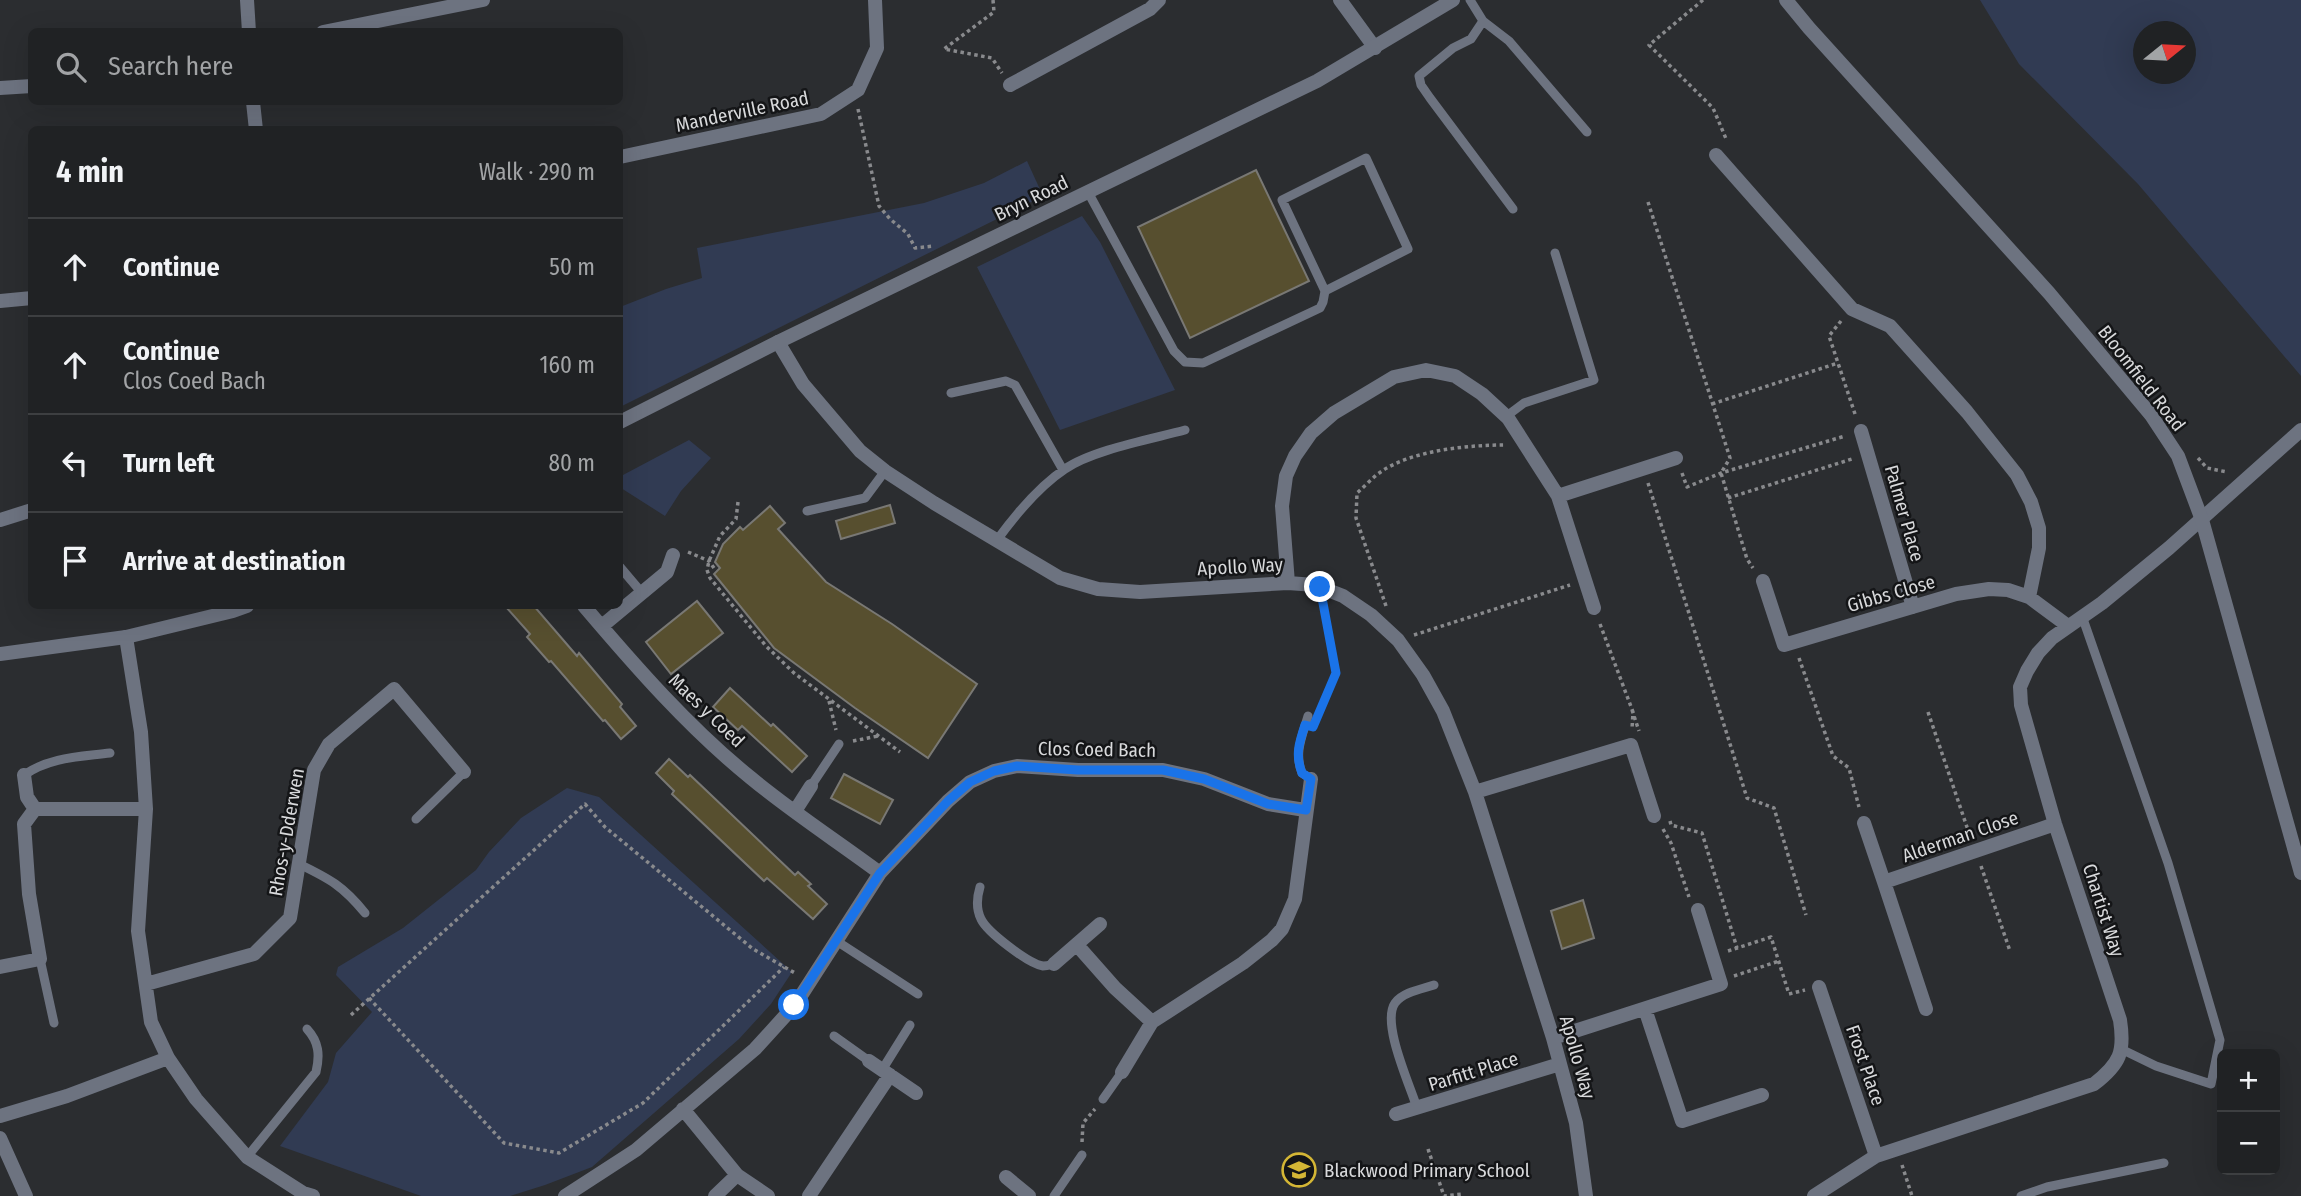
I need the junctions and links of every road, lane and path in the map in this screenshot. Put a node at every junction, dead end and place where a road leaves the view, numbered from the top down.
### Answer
1 (247, 0) edge
2 (483, 0) edge
3 (875, 0) edge
4 (993, 0) edge
5 (1159, 0) edge
6 (1340, 0) edge
7 (1453, 0) edge
8 (1470, 0) edge
9 (1703, 0) edge
10 (1786, 0) edge
11 (1483, 21) junction
12 (249, 28) edge
13 (343, 28) edge
14 (1375, 48) junction
15 (1010, 85) joint
16 (28, 86) edge
17 (0, 88) edge
18 (253, 105) edge
19 (857, 105) dead end
20 (256, 126) edge
21 (1587, 132) dead end
22 (1716, 155) joint
23 (623, 156) edge
24 (1088, 192) junction
25 (1648, 202) dead end
26 (1513, 209) dead end
27 (936, 246) dead end
28 (1555, 254) dead end
29 (1325, 291) junction
30 (28, 298) edge
31 (0, 301) edge
32 (1852, 309) junction
33 (778, 342) junction
34 (1838, 363) junction
35 (951, 393) dead end
36 (1712, 404) junction
37 (1508, 418) junction
38 (623, 420) edge
39 (1185, 430) dead end
40 (2301, 430) edge
41 (1861, 431) junction
42 (1526, 446) junction
43 (1868, 454) junction
44 (2178, 456) junction
45 (1676, 458) joint
46 (1644, 468) junction
47 (1063, 470) junction
48 (2234, 470) dead end
49 (885, 471) junction
50 (1721, 473) junction
51 (1558, 496) junction
52 (1728, 498) junction
53 (738, 502) dead end
54 (28, 511) edge
55 (807, 511) dead end
56 (0, 520) edge
57 (2202, 520) junction
58 (997, 540) junction
59 (680, 554) joint
60 (709, 561) junction
61 (623, 571) edge
62 (716, 571) dead end
63 (1586, 581) junction
64 (1763, 581) joint
65 (1288, 583) junction
66 (1320, 587) junction
67 (642, 593) junction
68 (2029, 597) junction
69 (1913, 607) junction
70 (1594, 608) joint
71 (239, 609) edge
72 (587, 609) edge
73 (623, 609) edge
74 (623, 609) edge
75 (2082, 617) junction
76 (602, 626) junction
77 (2068, 626) junction
78 (126, 637) junction
79 (1398, 640) junction
80 (1794, 642) junction
81 (0, 654) edge
82 (829, 701) junction
83 (1632, 710) junction
84 (1928, 712) dead end
85 (1306, 721) joint
86 (878, 736) junction
87 (1636, 740) junction
88 (839, 744) junction
89 (900, 752) dead end
90 (110, 753) dead end
91 (464, 772) joint
92 (24, 775) joint
93 (1311, 779) joint
94 (811, 786) joint
95 (1475, 792) junction
96 (35, 809) junction
97 (146, 809) junction
98 (1306, 810) junction
99 (795, 811) junction
100 (1660, 814) junction
101 (416, 819) dead end
102 (1864, 823) joint
103 (2055, 824) junction
104 (1975, 851) junction
105 (299, 864) junction
106 (2300, 865) edge
107 (880, 873) junction
108 (1884, 882) junction
109 (980, 887) dead end
110 (1698, 910) joint
111 (365, 913) dead end
112 (1806, 915) dead end
113 (1100, 924) dead end
114 (835, 940) junction
115 (1077, 945) junction
116 (1737, 948) junction
117 (2010, 951) dead end
118 (1712, 956) junction
119 (40, 959) junction
120 (1779, 961) junction
121 (1054, 964) joint
122 (0, 967) edge
123 (784, 967) junction
124 (1720, 980) junction
125 (809, 981) junction
126 (146, 984) junction
127 (1434, 985) dead end
128 (1819, 987) joint
129 (918, 994) dead end
130 (369, 998) junction
131 (1645, 1009) junction
132 (1926, 1009) dead end
133 (351, 1015) dead end
134 (1152, 1022) junction
135 (54, 1023) dead end
136 (910, 1025) dead end
137 (307, 1029) dead end
138 (834, 1036) dead end
139 (1553, 1038) junction
140 (2121, 1049) junction
141 (168, 1058) junction
142 (869, 1061) joint
143 (1560, 1064) junction
144 (1122, 1072) joint
145 (886, 1073) junction
146 (916, 1093) dead end
147 (1762, 1095) dead end
148 (1103, 1099) joint
149 (1417, 1108) junction
150 (683, 1109) junction
151 (1396, 1114) dead end
152 (0, 1116) edge
153 (0, 1138) edge
154 (1428, 1149) dead end
155 (1082, 1155) joint
156 (1876, 1156) junction
157 (247, 1157) junction
158 (2164, 1163) dead end
159 (1903, 1167) dead end
160 (737, 1175) junction
161 (1006, 1177) dead end
162 (1462, 1194) dead end
163 (26, 1196) edge
164 (313, 1196) edge
165 (565, 1196) edge
166 (715, 1196) edge
167 (768, 1196) edge
168 (809, 1196) edge
169 (1029, 1196) edge
170 (1054, 1196) edge
171 (1586, 1196) edge
172 (1814, 1196) edge
173 (1912, 1196) edge
174 (2021, 1196) edge

1 - 12 street
2 - 13 street
3 - 23 street, Manderville Road
4 - 15 path
5 - 15 street
6 - 14 street
7 - 14 street, Bryn Road
8 - 11 lane
9 - 22 path
10 - 44 street, Bloomfield Road
11 - 21 lane
11 - 26 lane
14 - 24 street, Bryn Road
16 - 17 street
18 - 20 street
19 - 27 path
22 - 32 street
24 - 29 lane
24 - 33 street, Bryn Road
25 - 36 path
28 - 37 lane
29 - 29 lane
30 - 31 street
32 - 34 path
32 - 68 street
33 - 38 street, Bryn Road
33 - 49 street, Apollo Way
34 - 36 path
34 - 41 path
35 - 47 lane
36 - 50 path
37 - 42 street
37 - 65 street
39 - 47 lane
40 - 57 street, Chartist Way
41 - 43 street, Palmer Place
41 - 50 path
42 - 51 street
42 - 79 path
43 - 52 path
43 - 69 street, Palmer Place
44 - 48 path
44 - 57 street, Bloomfield Road
45 - 46 street
45 - 50 path
46 - 51 street
46 - 112 path
47 - 58 lane
49 - 55 lane
49 - 58 street, Apollo Way
50 - 52 path
51 - 63 street
52 - 64 path
53 - 60 path
54 - 56 street
57 - 75 street, Chartist Way
57 - 106 street, Bloomfield Road
58 - 65 street, Apollo Way
59 - 60 path
59 - 67 street
60 - 62 path
60 - 82 path
61 - 67 lane
63 - 70 street
63 - 79 path
64 - 80 street
65 - 66 street, Apollo Way
66 - 79 street, Apollo Way
66 - 85 path
67 - 73 street
68 - 69 street, Gibbs Close
68 - 77 street, Gibbs Close
69 - 80 street, Gibbs Close
70 - 83 path
71 - 78 street
72 - 76 street, Maes y Coed
74 - 76 street
75 - 77 street, Chartist Way
75 - 140 lane
76 - 99 street, Maes y Coed
77 - 103 street, Chartist Way
78 - 81 street
78 - 97 street
79 - 95 street, Apollo Way
80 - 102 path
82 - 86 path
82 - 88 path
83 - 87 path
83 - 87 path
84 - 104 path
85 - 93 lane
86 - 88 path
86 - 89 path
87 - 95 street
87 - 100 street
88 - 94 lane
90 - 92 lane
91 - 101 lane
91 - 105 street, Rhos-y-Dderwen
92 - 96 street
93 - 98 street
94 - 99 street
95 - 139 street, Apollo Way
96 - 97 street
96 - 119 street
97 - 126 street
98 - 107 street, Clos Coed Bach
98 - 134 street
99 - 107 street, Maes y Coed
100 - 110 path
100 - 116 path
102 - 108 street
103 - 104 street, Alderman Close
103 - 140 street, Chartist Way
104 - 108 street, Alderman Close
104 - 117 path
105 - 111 lane
105 - 126 street, Rhos-y-Dderwen
107 - 114 street, Clos Coed Bach
108 - 132 street, Alderman Close
109 - 121 lane
110 - 118 street
113 - 115 street
114 - 125 street, Clos Coed Bach
114 - 129 lane
115 - 121 street
115 - 134 street
116 - 118 path
116 - 120 path
118 - 124 street
119 - 122 street
119 - 135 lane
120 - 124 path
120 - 128 path
123 - 125 path
123 - 130 path
123 - 130 path
124 - 131 street
125 - 150 street, Clos Coed Bach
126 - 141 street
127 - 149 lane
128 - 156 street, Frost Place
130 - 133 path
131 - 139 street
131 - 147 street
134 - 144 street
136 - 145 lane
137 - 157 lane
138 - 142 lane
139 - 143 street, Apollo Way
140 - 156 street
141 - 152 street
141 - 157 street
142 - 145 street
143 - 149 street, Parfitt Place
143 - 171 street, Apollo Way
144 - 148 lane
145 - 146 street
145 - 168 street
148 - 155 path
149 - 151 street, Parfitt Place
150 - 160 street
150 - 165 street, Clos Coed Bach
153 - 163 street
154 - 162 path
155 - 170 lane
156 - 172 street
157 - 164 street
158 - 174 lane
159 - 173 path
160 - 166 street
160 - 167 street
161 - 169 street

